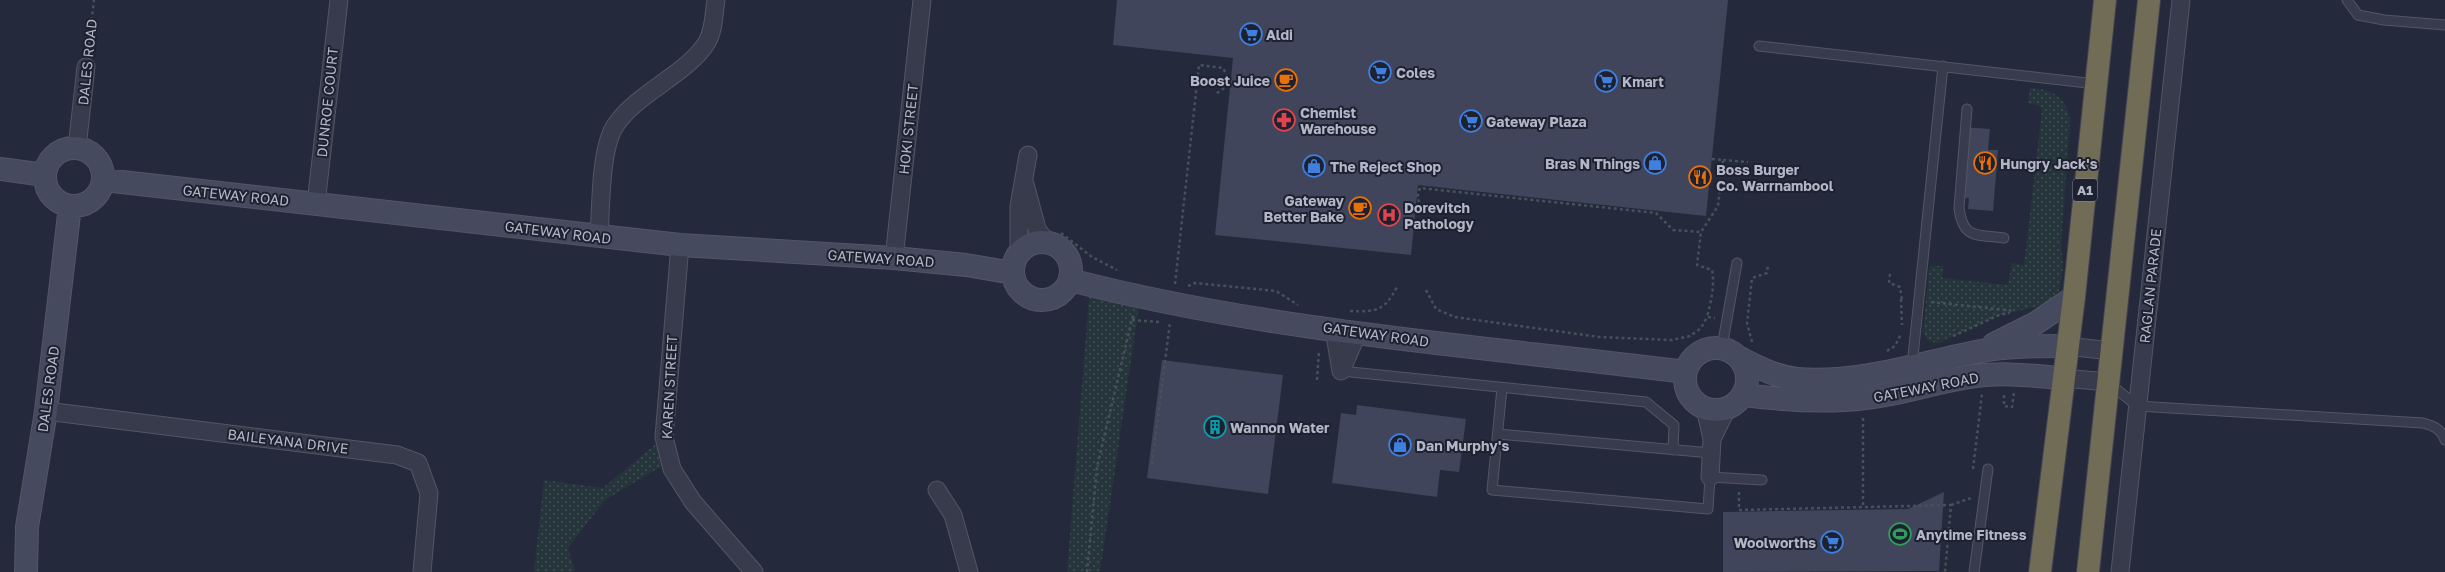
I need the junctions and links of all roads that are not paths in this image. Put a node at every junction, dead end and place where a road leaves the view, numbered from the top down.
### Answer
1 (339, 0) edge
2 (716, 0) edge
3 (922, 0) edge
4 (2149, 0) edge
5 (2181, 0) edge
6 (2347, 0) edge
7 (2104, 4) edge
8 (2445, 25) edge
9 (1759, 46) dead end
10 (1943, 66) junction
11 (86, 67) road end
12 (2096, 84) junction
13 (1967, 109) dead end
14 (77, 148) junction
15 (1028, 155) dead end
16 (0, 169) edge
17 (45, 175) junction
18 (1023, 178) junction
19 (104, 180) junction
20 (316, 204) junction
21 (70, 206) junction
22 (1042, 236) junction
23 (599, 237) junction
24 (2004, 238) dead end
25 (680, 245) junction
26 (894, 258) junction
27 (1016, 263) junction
28 (1737, 263) dead end
29 (1070, 280) junction
30 (2074, 297) junction
31 (1334, 329) junction
32 (1358, 332) junction
33 (2067, 346) junction
34 (1722, 347) junction
35 (1747, 351) junction
36 (2111, 351) junction
37 (1977, 352) junction
38 (1912, 366) junction
39 (1341, 371) junction
40 (1685, 372) junction
41 (2063, 378) junction
42 (2108, 382) junction
43 (1502, 388) junction
44 (1744, 394) junction
45 (2137, 406) junction
46 (1704, 408) junction
47 (1727, 408) junction
48 (46, 411) junction
49 (1498, 434) junction
50 (2445, 440) edge
51 (1711, 446) junction
52 (1672, 450) junction
53 (1988, 469) dead end
54 (1710, 478) junction
55 (1762, 480) dead end
56 (937, 490) dead end
57 (26, 572) edge
58 (422, 572) edge
59 (754, 572) edge
60 (969, 572) edge
61 (1974, 572) edge
62 (2040, 572) edge
63 (2088, 572) edge
64 (2120, 572) edge

1 - 20 street, DUNROE COURT
2 - 23 street
3 - 26 street, HOKI STREET
4 - 36 highway
5 - 45 street, RAGLAN PARADE
6 - 8 lane
7 - 12 highway, A1
9 - 10 lane
10 - 12 lane
10 - 38 lane
11 - 14 street, DALES ROAD
12 - 30 highway, A1
13 - 24 lane
14 - 17 street
14 - 19 street
15 - 18 street
16 - 17 street
17 - 21 street
18 - 22 street
18 - 27 street
19 - 20 street, GATEWAY ROAD
19 - 21 street
20 - 23 street, GATEWAY ROAD
21 - 48 street, DALES ROAD
22 - 27 street
22 - 29 street
23 - 25 street, GATEWAY ROAD
25 - 26 street, GATEWAY ROAD
25 - 59 street, KAREN STREET
26 - 27 street, GATEWAY ROAD
27 - 29 street
28 - 34 lane
29 - 31 street, GATEWAY ROAD
30 - 33 highway, A1
30 - 37 street, GATEWAY ROAD
31 - 32 street, GATEWAY ROAD
31 - 39 street
32 - 39 street
32 - 40 street, GATEWAY ROAD
33 - 36 street, GATEWAY ROAD
33 - 37 street, GATEWAY ROAD
33 - 41 highway, A1
34 - 35 street
34 - 40 street
35 - 38 street, GATEWAY ROAD
35 - 44 street
36 - 42 highway
37 - 38 street, GATEWAY ROAD
39 - 43 lane
40 - 46 street
41 - 42 street, GATEWAY ROAD
41 - 44 street, GATEWAY ROAD
41 - 62 highway, A1
42 - 45 lane
42 - 63 highway
43 - 49 lane
43 - 52 lane
44 - 47 street
45 - 50 lane
45 - 64 street, RAGLAN PARADE
46 - 47 street
46 - 51 street
47 - 51 street
48 - 57 street, DALES ROAD
48 - 58 street, BAILEYANA DRIVE
49 - 52 lane
49 - 54 lane
51 - 52 lane
51 - 54 street
53 - 61 lane
54 - 55 lane
56 - 60 street

